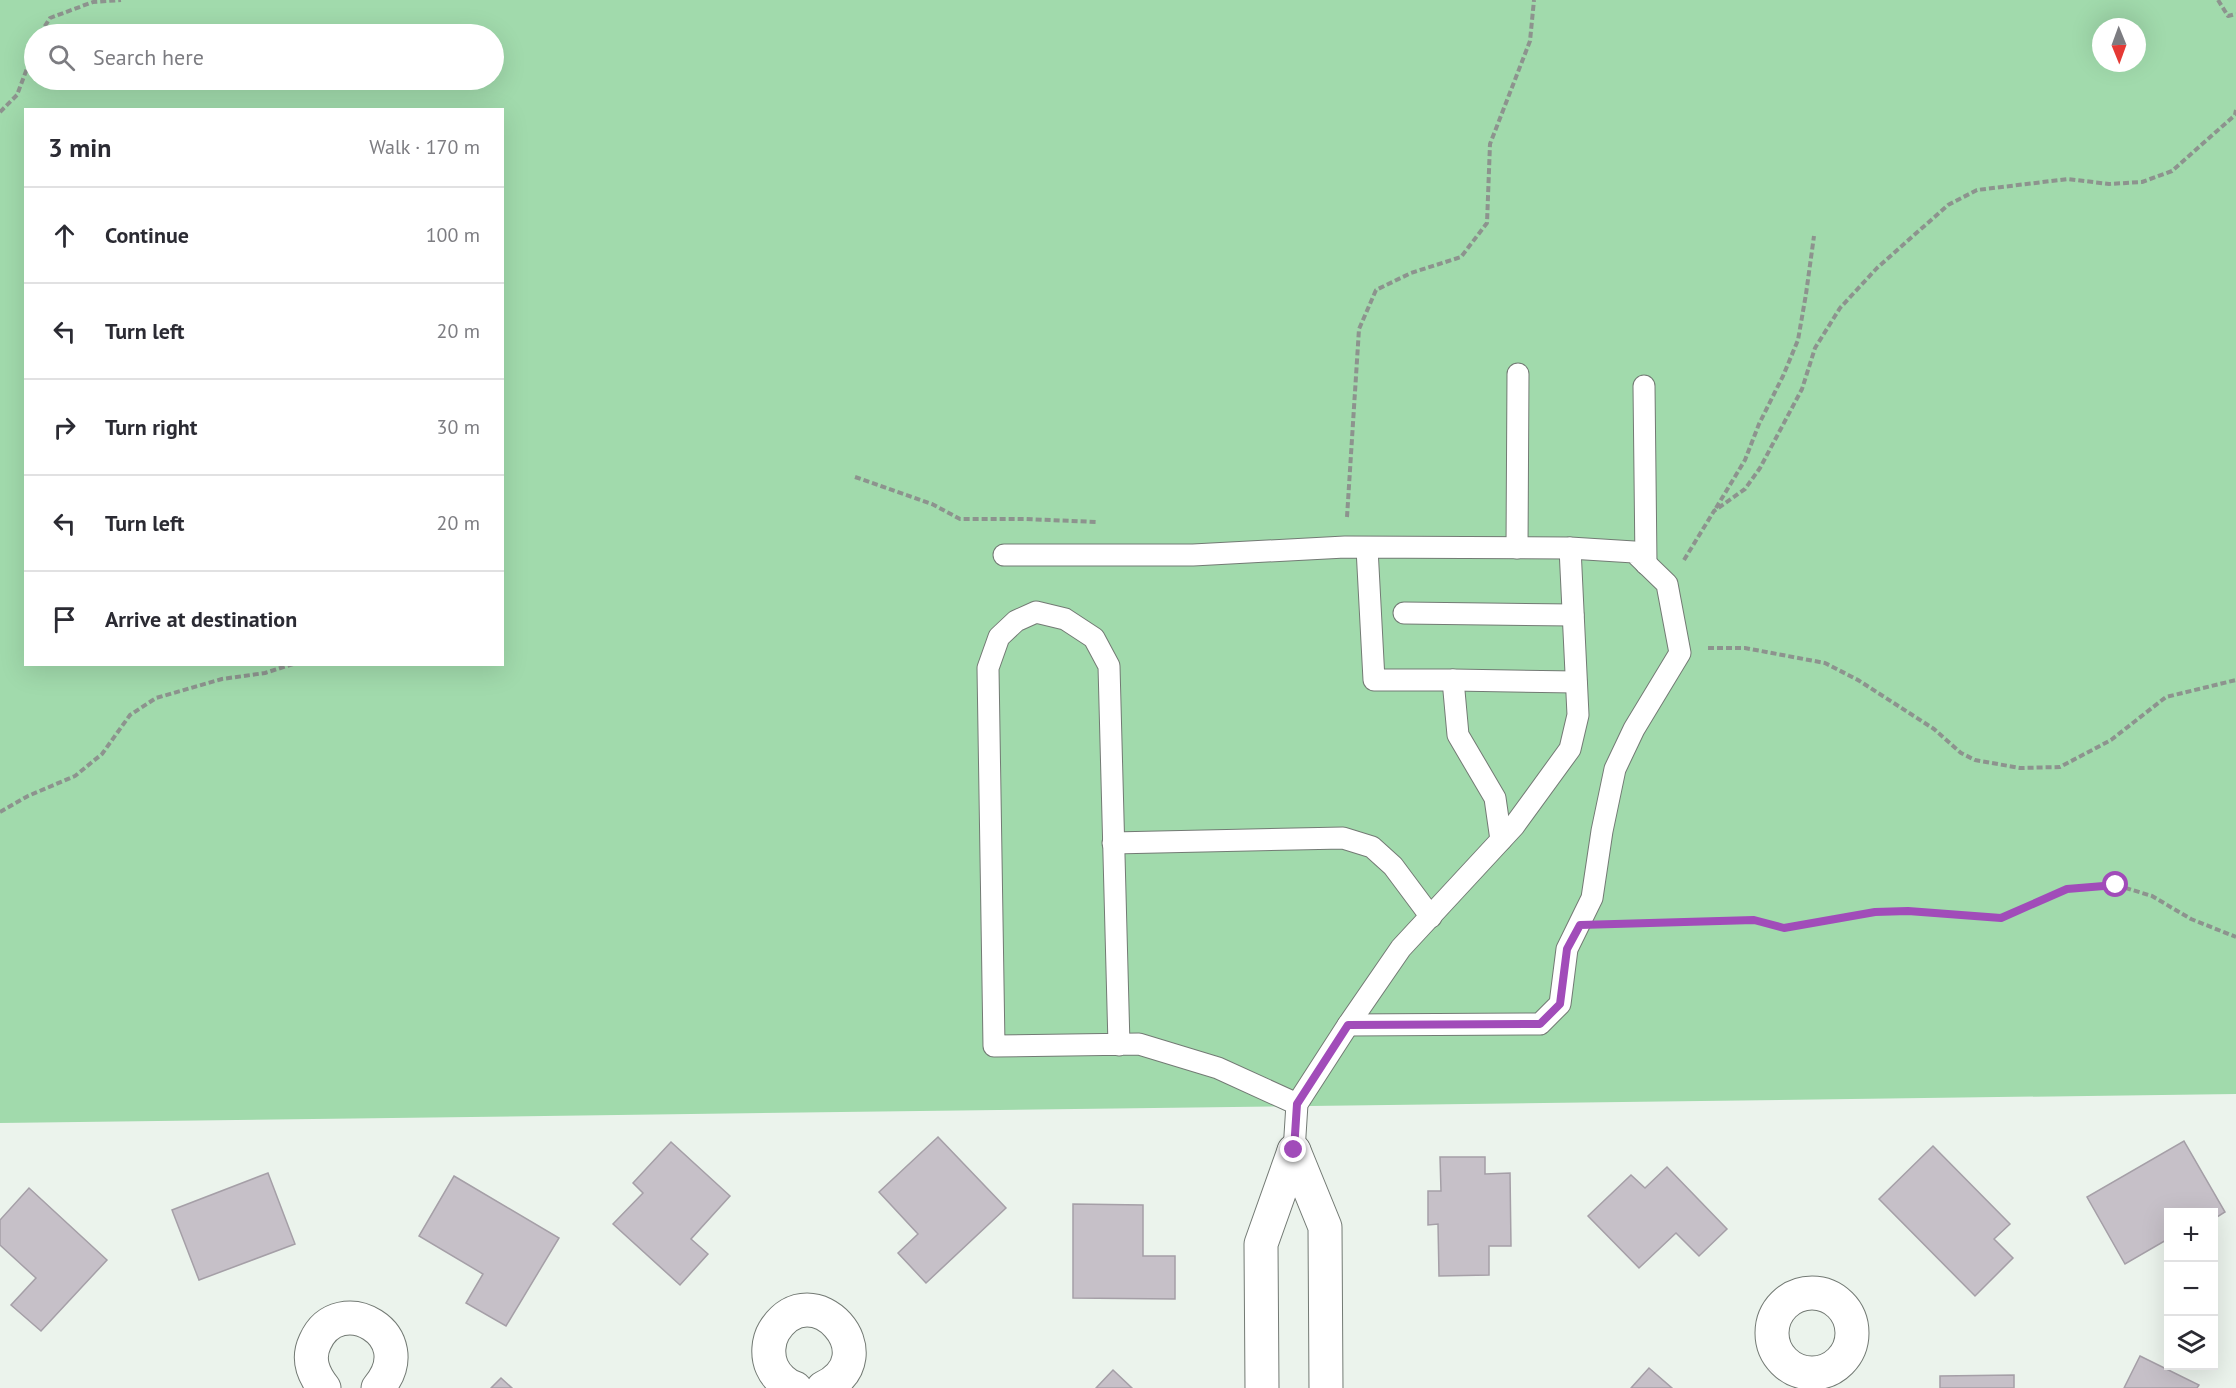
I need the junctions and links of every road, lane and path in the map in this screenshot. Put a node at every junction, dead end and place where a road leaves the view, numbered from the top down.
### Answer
1 (121, 0) edge
2 (1534, 0) edge
3 (2218, 0) edge
4 (2236, 14) edge
5 (46, 24) edge
6 (24, 77) edge
7 (2236, 110) edge
8 (0, 112) edge
9 (1814, 236) dead end
10 (1518, 374) dead end
11 (1644, 386) dead end
12 (855, 477) dead end
13 (1714, 511) junction
14 (1101, 522) dead end
15 (1346, 548) junction
16 (1368, 548) junction
17 (1517, 548) junction
18 (1570, 548) junction
19 (1004, 555) dead end
20 (1646, 564) junction
21 (1667, 584) junction
22 (1404, 613) dead end
23 (1573, 615) junction
24 (1680, 653) junction
25 (287, 666) edge
26 (1453, 680) junction
27 (2236, 680) edge
28 (1576, 682) junction
29 (0, 812) edge
30 (1501, 840) junction
31 (1113, 843) junction
32 (1431, 916) junction
33 (1580, 925) junction
34 (2236, 937) edge
35 (1348, 1025) junction
36 (1119, 1045) junction
37 (1297, 1104) junction
38 (1294, 1150) junction
39 (324, 1388) edge
40 (378, 1388) edge
41 (795, 1388) edge
42 (823, 1388) edge
43 (1262, 1388) edge
44 (1326, 1388) edge

1 - 5 path
2 - 15 path
3 - 4 path
6 - 8 path
7 - 13 path
9 - 13 path
10 - 17 lane
11 - 20 lane
12 - 14 path
13 - 21 path
15 - 16 lane
15 - 19 lane
16 - 17 lane
16 - 26 lane
17 - 18 lane
18 - 20 lane
18 - 23 lane
20 - 21 lane
21 - 24 lane
22 - 23 lane
23 - 28 lane
24 - 27 path
24 - 33 lane
25 - 29 path
26 - 28 lane
26 - 30 lane
28 - 30 lane
30 - 32 lane
31 - 32 lane
31 - 36 lane
31 - 36 lane
32 - 35 lane
33 - 34 path
33 - 35 lane
35 - 37 lane
36 - 37 lane
37 - 38 lane
38 - 43 street
38 - 44 street
39 - 40 street
41 - 42 street

